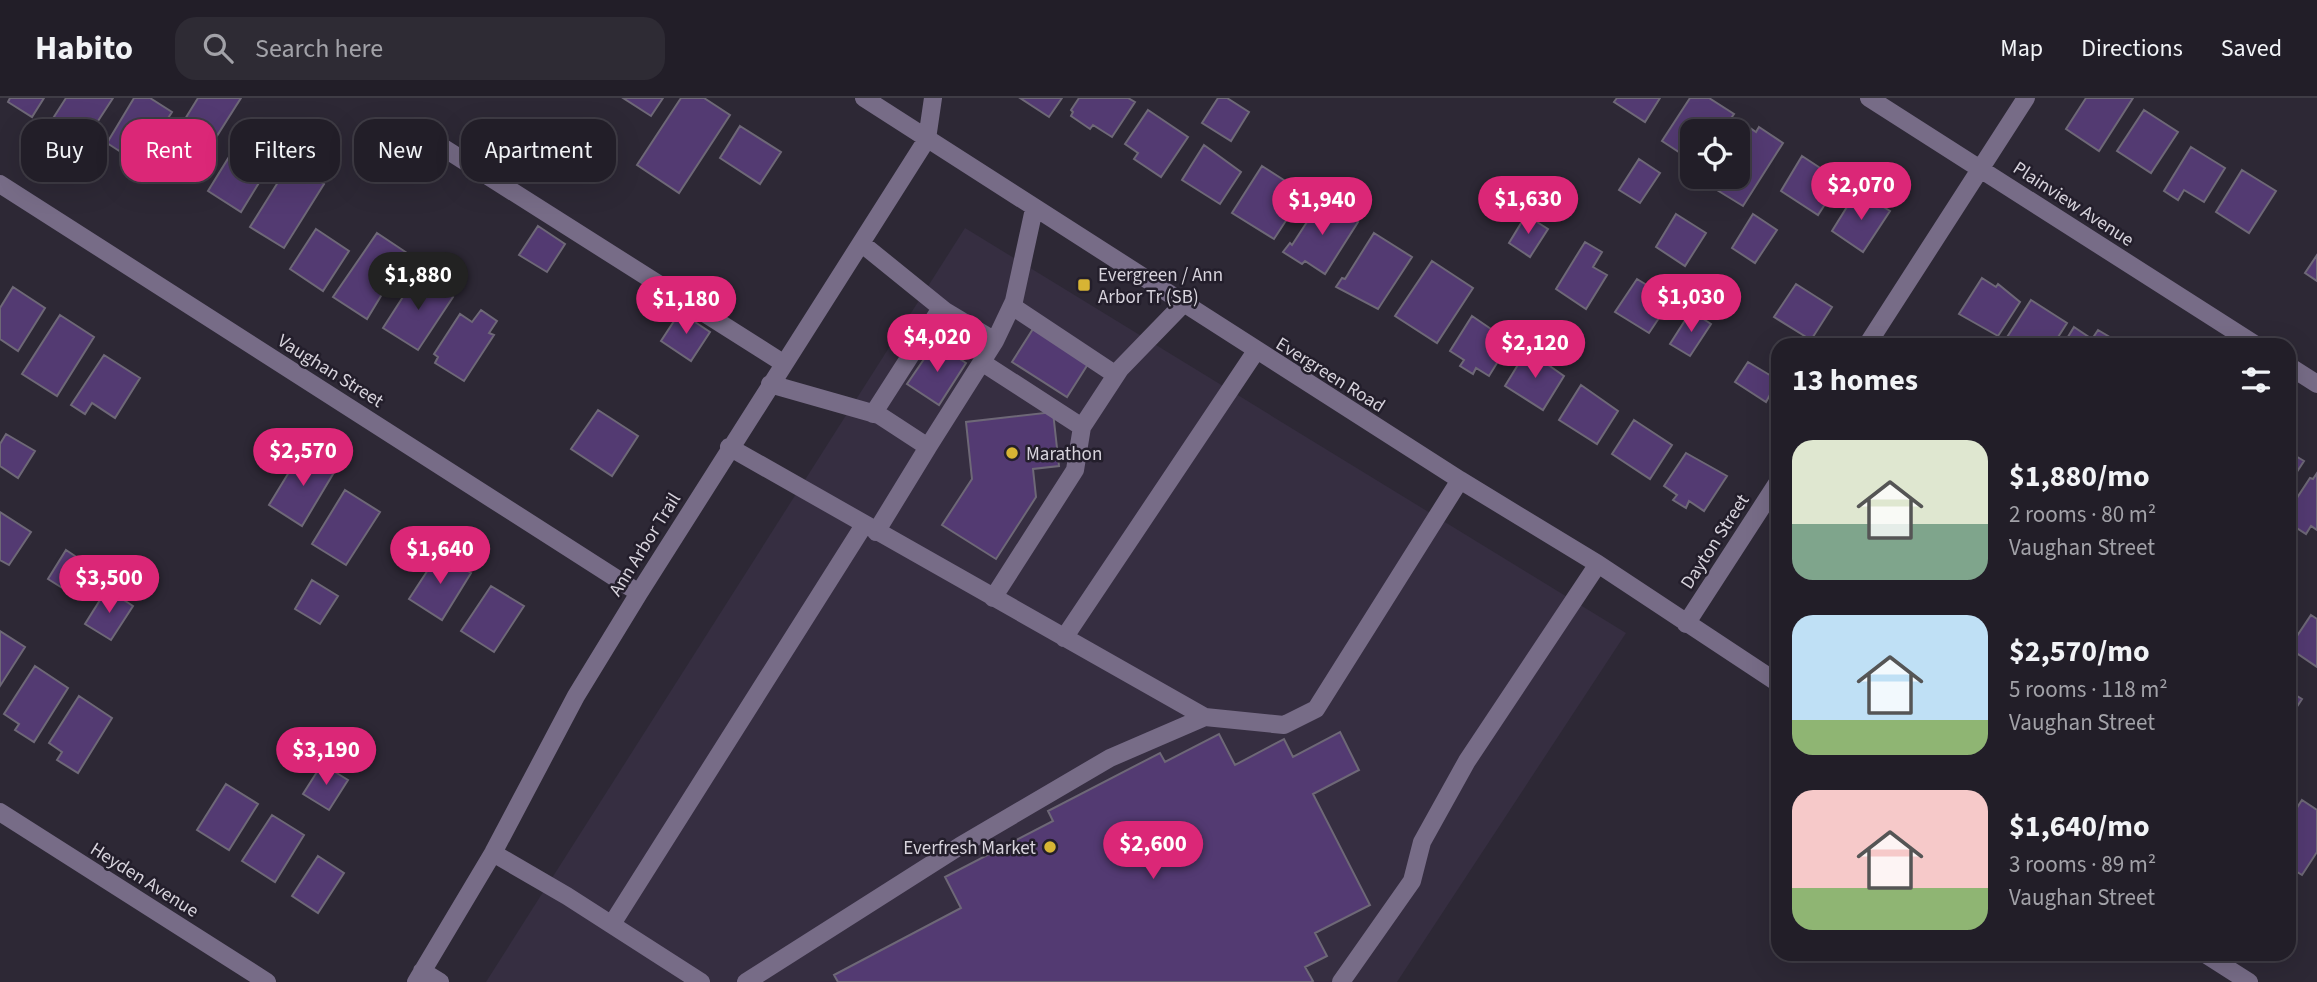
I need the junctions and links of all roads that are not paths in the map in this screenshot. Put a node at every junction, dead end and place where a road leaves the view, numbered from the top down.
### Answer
1 (864, 98) edge
2 (933, 98) edge
3 (1869, 98) edge
4 (2026, 98) edge
5 (927, 139) junction
6 (447, 150) edge
7 (1980, 169) junction
8 (0, 184) edge
9 (1034, 209) junction
10 (861, 243) junction
11 (1183, 304) junction
12 (1012, 306) junction
13 (941, 308) junction
14 (1871, 338) edge
15 (2245, 338) edge
16 (995, 341) junction
17 (1256, 351) junction
18 (783, 363) junction
19 (982, 363) junction
20 (2296, 370) edge
21 (1116, 375) junction
22 (770, 384) junction
23 (2317, 384) edge
24 (873, 414) junction
25 (1082, 427) junction
26 (729, 447) junction
27 (928, 447) junction
28 (1460, 481) junction
29 (1771, 493) edge
30 (870, 529) junction
31 (1598, 564) junction
32 (639, 593) junction
33 (993, 598) junction
34 (1686, 624) junction
35 (1064, 638) junction
36 (1771, 679) edge
37 (1205, 717) junction
38 (0, 812) edge
39 (493, 853) junction
40 (612, 924) junction
41 (2216, 961) edge
42 (419, 977) edge
43 (267, 982) edge
44 (440, 982) edge
45 (701, 982) edge
46 (746, 982) edge
47 (1341, 982) edge
48 (2249, 982) edge

1 - 5 street, Evergreen Road
2 - 5 street
3 - 7 street, Plainview Avenue
4 - 7 street
5 - 9 street, Evergreen Road
5 - 10 street, Ann Arbor Trail
6 - 18 street
7 - 14 street
7 - 15 street, Plainview Avenue
8 - 32 street, Vaughan Street
9 - 11 street, Evergreen Road
9 - 12 street
10 - 13 street
10 - 18 street, Ann Arbor Trail
11 - 17 street, Evergreen Road
11 - 21 street
12 - 16 street
12 - 21 street
13 - 16 street
13 - 24 street
16 - 19 street
17 - 28 street, Evergreen Road
17 - 35 street
18 - 22 street, Ann Arbor Trail
19 - 25 street
19 - 27 street
20 - 23 street
21 - 25 street
22 - 24 street
22 - 26 street, Ann Arbor Trail
24 - 27 street
25 - 33 street
26 - 30 street
26 - 32 street, Ann Arbor Trail
27 - 30 street
28 - 31 street, Evergreen Road
28 - 37 street
29 - 34 street, Dayton Street
30 - 33 street
30 - 40 street
31 - 34 street, Evergreen Road
31 - 47 street
32 - 39 street, Ann Arbor Trail
33 - 35 street
34 - 36 street, Evergreen Road
35 - 37 street
37 - 46 street
38 - 43 street, Heyden Avenue
39 - 40 street
39 - 42 street, Ann Arbor Trail
40 - 45 street
41 - 48 street
42 - 44 street

